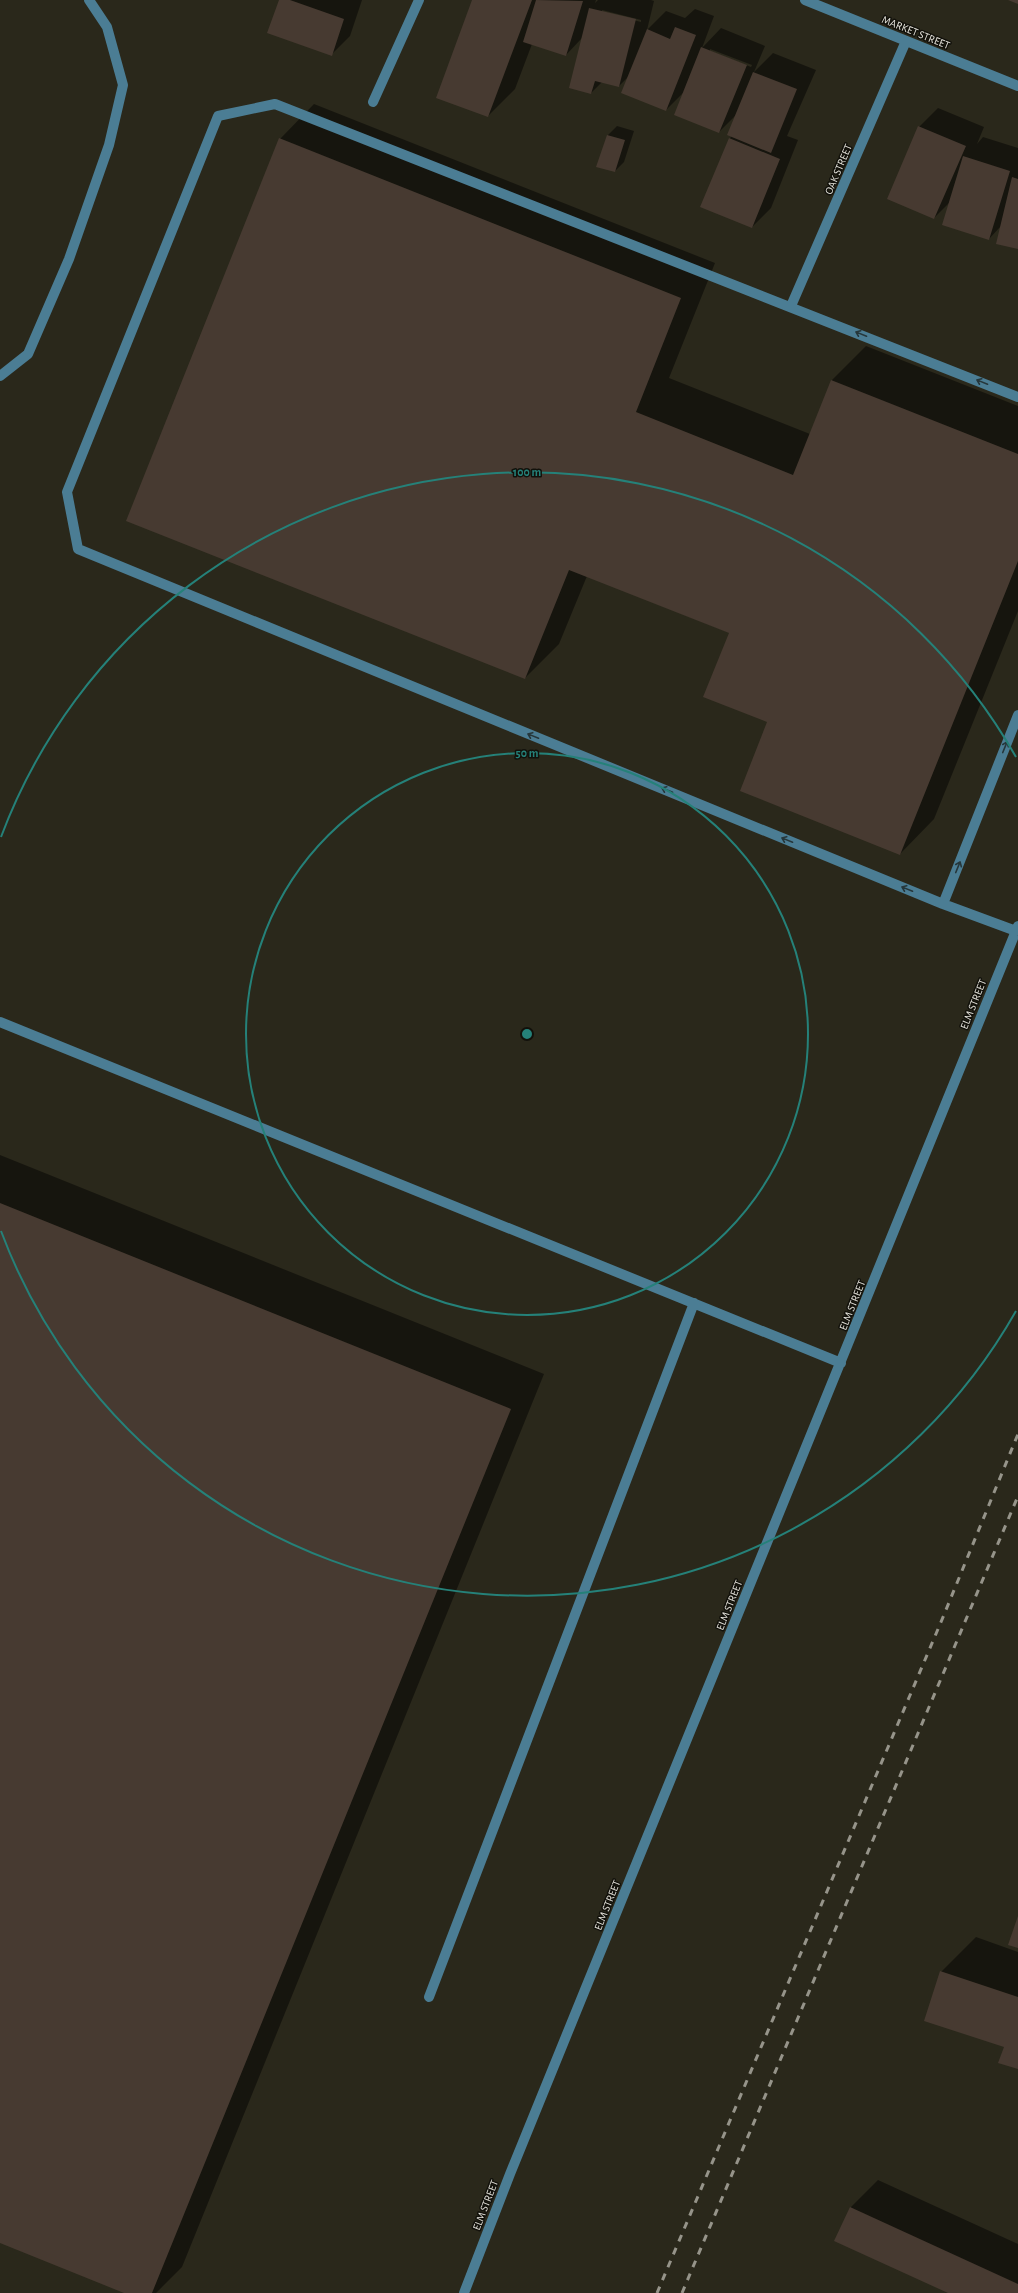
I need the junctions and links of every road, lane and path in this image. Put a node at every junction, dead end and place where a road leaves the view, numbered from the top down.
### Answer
1 (89, 0) edge
2 (419, 0) edge
3 (805, 0) edge
4 (906, 41) junction
5 (1018, 86) edge
6 (373, 102) dead end
7 (791, 306) junction
8 (0, 376) edge
9 (1018, 397) edge
10 (1018, 715) edge
11 (943, 904) junction
12 (1017, 929) edge
13 (0, 1022) edge
14 (694, 1303) junction
15 (841, 1363) junction
16 (429, 1996) dead end
17 (464, 2293) edge

1 - 8 street
2 - 6 street
3 - 4 street, MARKET STREET
4 - 5 street, MARKET STREET
4 - 7 street, OAK STREET
9 -> 7 street
11 -> 7 street
11 -> 10 street
11 - 12 street
12 - 15 street, ELM STREET
13 - 14 street
14 - 15 street
14 - 16 street
15 - 17 street, ELM STREET

